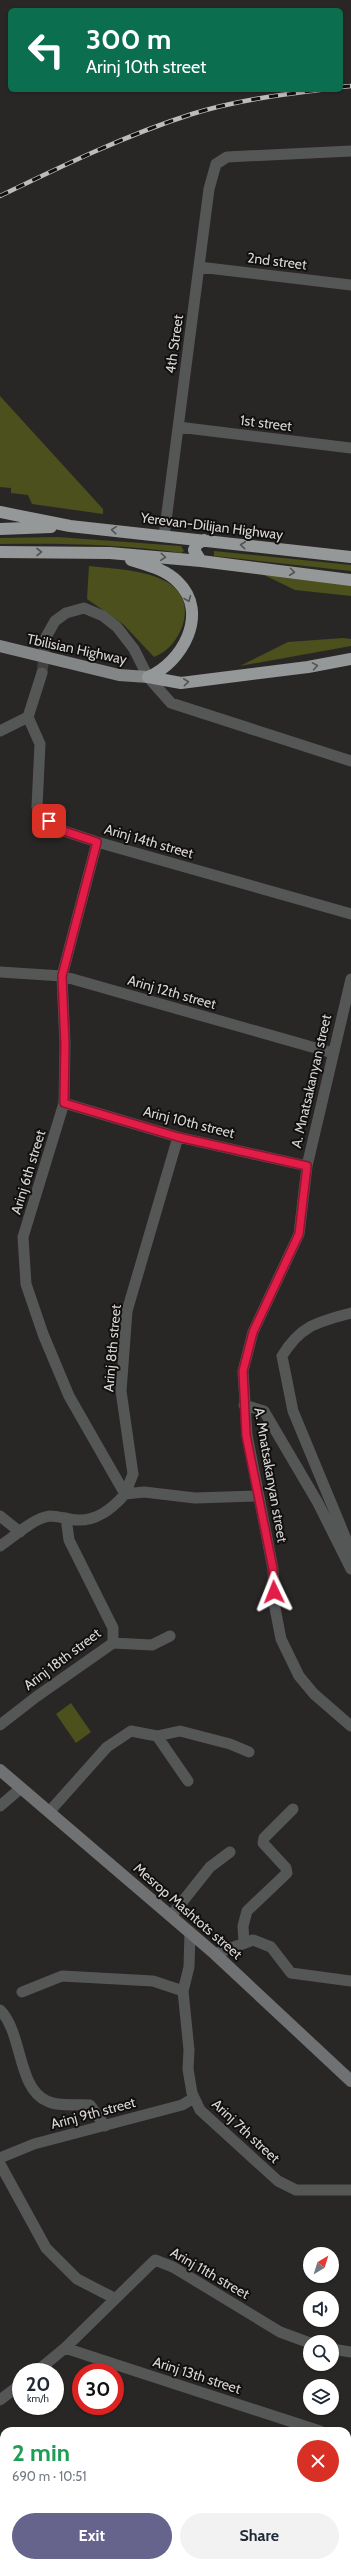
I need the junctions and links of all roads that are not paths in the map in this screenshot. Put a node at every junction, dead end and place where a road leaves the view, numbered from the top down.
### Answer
1 (351, 151) edge
2 (199, 267) junction
3 (351, 285) edge
4 (178, 427) junction
5 (351, 448) edge
6 (0, 512) edge
7 (70, 526) junction
8 (0, 530) edge
9 (164, 536) junction
10 (204, 540) junction
11 (0, 552) edge
12 (110, 553) junction
13 (351, 557) edge
14 (201, 561) junction
15 (351, 580) edge
16 (46, 637) tunnel mouth
17 (0, 646) edge
18 (351, 659) edge
19 (42, 673) tunnel mouth
20 (148, 677) junction
21 (28, 717) junction
22 (0, 731) edge
23 (351, 761) edge
24 (97, 842) junction
25 (351, 914) edge
26 (0, 972) edge
27 (62, 976) junction
28 (351, 979) edge
29 (333, 1053) junction
30 (64, 1103) junction
31 (178, 1137) junction
32 (307, 1166) junction
33 (351, 1313) edge
34 (244, 1405) junction
35 (124, 1494) junction
36 (258, 1496) junction
37 (0, 1516) edge
38 (66, 1518) junction
39 (20, 1532) junction
40 (0, 1546) edge
41 (351, 1551) edge
42 (351, 1570) edge
43 (170, 1636) dead end
44 (112, 1643) junction
45 (0, 1725) edge
46 (351, 1726) edge
47 (157, 1736) junction
48 (249, 1752) dead end
49 (0, 1770) edge
50 (188, 1781) dead end
51 (20, 1788) junction
52 (0, 1806) edge
53 (292, 1809) dead end
54 (49, 1812) junction
55 (230, 1852) dead end
56 (171, 1916) junction
57 (190, 1932) junction
58 (244, 1943) junction
59 (216, 1954) junction
60 (351, 1981) edge
61 (183, 1991) junction
62 (22, 1992) dead end
63 (0, 2010) edge
64 (351, 2081) edge
65 (194, 2098) junction
66 (105, 2126) junction
67 (0, 2158) edge
68 (0, 2164) edge
69 (351, 2190) edge
70 (114, 2298) junction
71 (303, 2340) edge
72 (66, 2348) junction
73 (339, 2350) edge
74 (351, 2352) edge
75 (47, 2363) edge
76 (12, 2391) edge
77 (0, 2400) edge
78 (308, 2427) edge

1 - 2 street, 4th Street
2 - 3 street, 2nd street
2 - 4 street, 4th Street
4 - 5 street, 1st street
4 - 9 street, 4th Street
6 - 7 highway
7 - 8 highway
9 -> 7 highway, Yerevan-Dilijan Highway
9 - 10 highway, Yerevan-Dilijan Highway
13 -> 10 highway, Yerevan-Dilijan Highway
10 - 14 highway
11 -> 12 highway
12 -> 14 highway
12 -> 20 highway
14 -> 15 highway
16 - 20 street
17 - 20 main road, Tbilisian Highway
20 -> 18 highway
19 - 21 street
20 - 23 street
21 - 22 street
21 - 24 street, Arinj 14th street
24 - 25 street, Arinj 14th street
24 - 27 street, Arinj 6th street
26 - 27 street, Arinj 12th street
27 - 29 street, Arinj 12th street
27 - 30 street, Arinj 6th street
28 - 29 street, A. Mnatsakanyan street
29 - 32 street, A. Mnatsakanyan street
30 - 31 street, Arinj 10th street
30 - 35 street, Arinj 6th street
31 - 32 street, Arinj 10th street
31 - 35 street, Arinj 8th street
32 - 34 street, A. Mnatsakanyan street
33 - 41 street
34 - 36 street, A. Mnatsakanyan street
34 - 42 street
35 - 36 street
35 - 38 street
36 - 46 street, A. Mnatsakanyan street
37 - 39 street
38 - 39 street
38 - 44 street, Arinj 18th street
39 - 40 street
43 - 44 street
44 - 45 street, Arinj 18th street
47 - 48 street
47 - 50 street
47 - 54 street
49 - 51 street, Mesrop Mashtots street
51 - 52 street
51 - 54 street, Mesrop Mashtots street
53 - 58 street
54 - 56 street, Mesrop Mashtots street
55 - 56 street
56 - 57 street, Mesrop Mashtots street
57 - 59 street, Mesrop Mashtots street
57 - 61 street, Arinj 7th street
58 - 59 street
58 - 60 street
59 - 64 street, Mesrop Mashtots street
61 - 62 street
61 - 65 street, Arinj 7th street
63 - 66 street
65 - 66 street, Arinj 9th street
65 - 69 street, Arinj 7th street
66 - 67 street, Arinj 9th street
68 - 70 street
70 - 71 street, Arinj 11th street
70 - 72 street, Arinj 11th street
72 - 75 street, Arinj 11th street
72 - 78 street, Arinj 13th street
73 - 74 street
76 - 77 street

